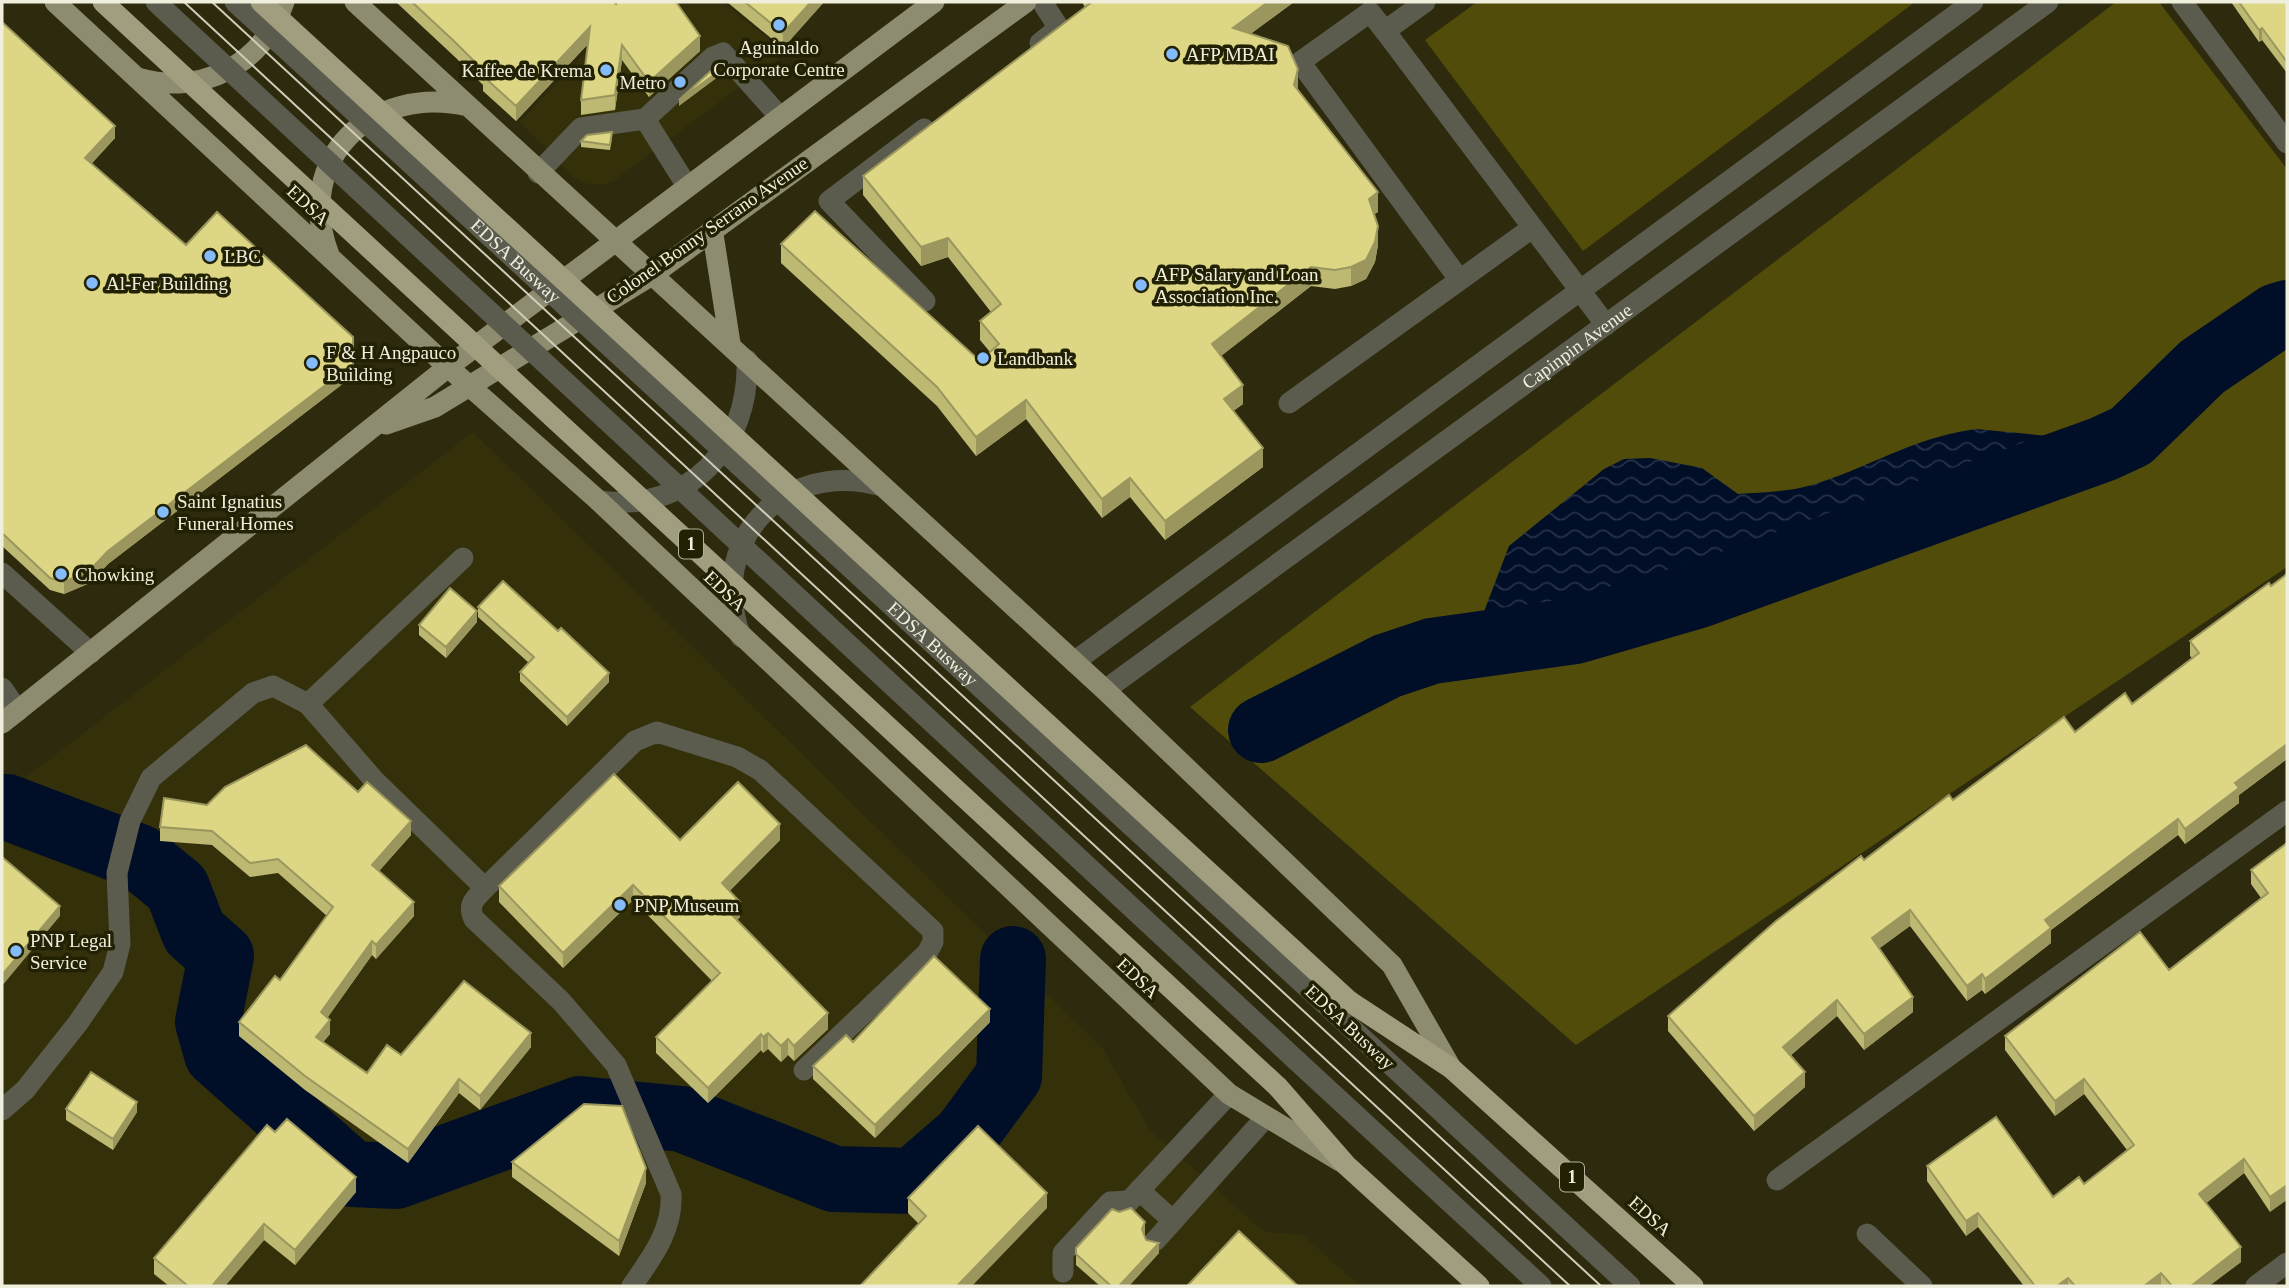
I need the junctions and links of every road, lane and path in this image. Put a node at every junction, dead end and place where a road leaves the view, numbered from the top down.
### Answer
1 (55, 2) edge
2 (103, 2) edge
3 (156, 2) edge
4 (235, 2) edge
5 (261, 2) edge
6 (284, 2) edge
7 (355, 2) edge
8 (934, 2) edge
9 (1027, 2) edge
10 (1042, 2) edge
11 (1425, 2) edge
12 (1973, 2) edge
13 (2048, 2) edge
14 (2182, 2) edge
15 (1385, 31) junction
16 (1027, 53) edge
17 (136, 78) junction
18 (468, 106) junction
19 (780, 117) junction
20 (939, 118) edge
21 (645, 119) junction
22 (2287, 143) edge
23 (538, 173) junction
24 (687, 186) junction
25 (712, 228) junction
26 (1532, 228) junction
27 (615, 240) junction
28 (330, 256) junction
29 (652, 275) junction
30 (1459, 279) junction
31 (1579, 291) junction
32 (925, 301) dead end
33 (1606, 325) junction
34 (730, 343) junction
35 (747, 360) junction
36 (448, 367) junction
37 (469, 386) junction
38 (1289, 403) dead end
39 (371, 429) junction
40 (882, 486) junction
41 (599, 500) junction
42 (463, 558) dead end
43 (2, 573) edge
44 (741, 637) junction
45 (91, 653) junction
46 (1074, 662) junction
47 (2, 688) edge
48 (1105, 690) junction
49 (308, 704) junction
50 (10, 717) edge
51 (2287, 811) edge
52 (485, 888) junction
53 (1342, 1007) junction
54 (1451, 1068) junction
55 (804, 1070) dead end
56 (1229, 1094) junction
57 (2, 1110) edge
58 (1265, 1118) junction
59 (1346, 1165) junction
60 (1777, 1180) dead end
61 (1130, 1200) junction
62 (1173, 1221) junction
63 (1867, 1234) dead end
64 (1155, 1241) edge
65 (2287, 1263) edge
66 (1062, 1273) edge
67 (632, 1286) edge
68 (1479, 1286) edge
69 (1541, 1286) edge
70 (1630, 1286) edge
71 (1693, 1286) edge
72 (1922, 1286) edge
73 (2256, 1286) edge

1 - 17 main road, EDSA / 1
2 - 59 highway, EDSA / 1, bridge
3 - 69 street, bridge
4 - 53 street, EDSA Busway, bridge
5 - 53 highway, EDSA / 1, bridge
6 - 17 main road
7 - 18 main road, EDSA / 1
8 - 19 main road, Colonel Bonny Serrano Avenue
9 - 25 main road, Colonel Bonny Serrano Avenue
10 - 16 street
11 - 15 street
12 - 31 street
13 - 33 street, Capinpin Avenue
14 - 22 street
15 - 26 street
15 - 30 street
17 - 28 main road, EDSA / 1
18 - 23 main road, EDSA / 1
18 - 28 main road
19 - 21 street
19 - 24 main road, Colonel Bonny Serrano Avenue
20 - 32 street
21 - 23 street
21 - 24 street
23 - 27 main road, EDSA / 1
24 - 27 main road, Colonel Bonny Serrano Avenue
25 - 29 main road, Colonel Bonny Serrano Avenue
25 - 34 main road
26 - 30 street
26 - 31 street
27 - 29 main road, EDSA / 1
27 - 36 main road, Colonel Bonny Serrano Avenue
28 - 36 main road, EDSA / 1
29 - 34 main road, EDSA / 1
29 - 37 main road, Colonel Bonny Serrano Avenue
30 - 38 street
31 - 33 street
31 - 46 street
33 - 48 street, Capinpin Avenue
34 - 35 main road, EDSA / 1
35 - 40 main road, EDSA / 1
35 - 41 street
36 - 37 main road, EDSA / 1
36 - 39 main road, Colonel Bonny Serrano Avenue
37 - 39 main road, Colonel Bonny Serrano Avenue
37 - 41 main road, EDSA / 1
39 - 45 main road, Colonel Bonny Serrano Avenue
40 - 44 street
40 - 46 main road, EDSA / 1
41 - 44 main road, EDSA / 1
42 - 49 street
43 - 45 street
44 - 56 main road, EDSA / 1
45 - 50 main road, Colonel Bonny Serrano Avenue
46 - 48 main road, EDSA / 1
47 - 50 street
48 - 54 main road, EDSA / 1
49 - 52 street
49 - 57 street
51 - 60 street
52 - 55 street
52 - 67 street
53 - 54 highway, EDSA / 1
53 - 70 street, EDSA Busway
54 - 71 highway, EDSA / 1
56 - 58 main road, EDSA / 1
56 - 61 street
58 - 59 main road, EDSA / 1
58 - 62 street
59 - 68 highway, EDSA / 1
61 - 62 street
61 - 66 street
62 - 64 street
63 - 72 street
65 - 73 street

